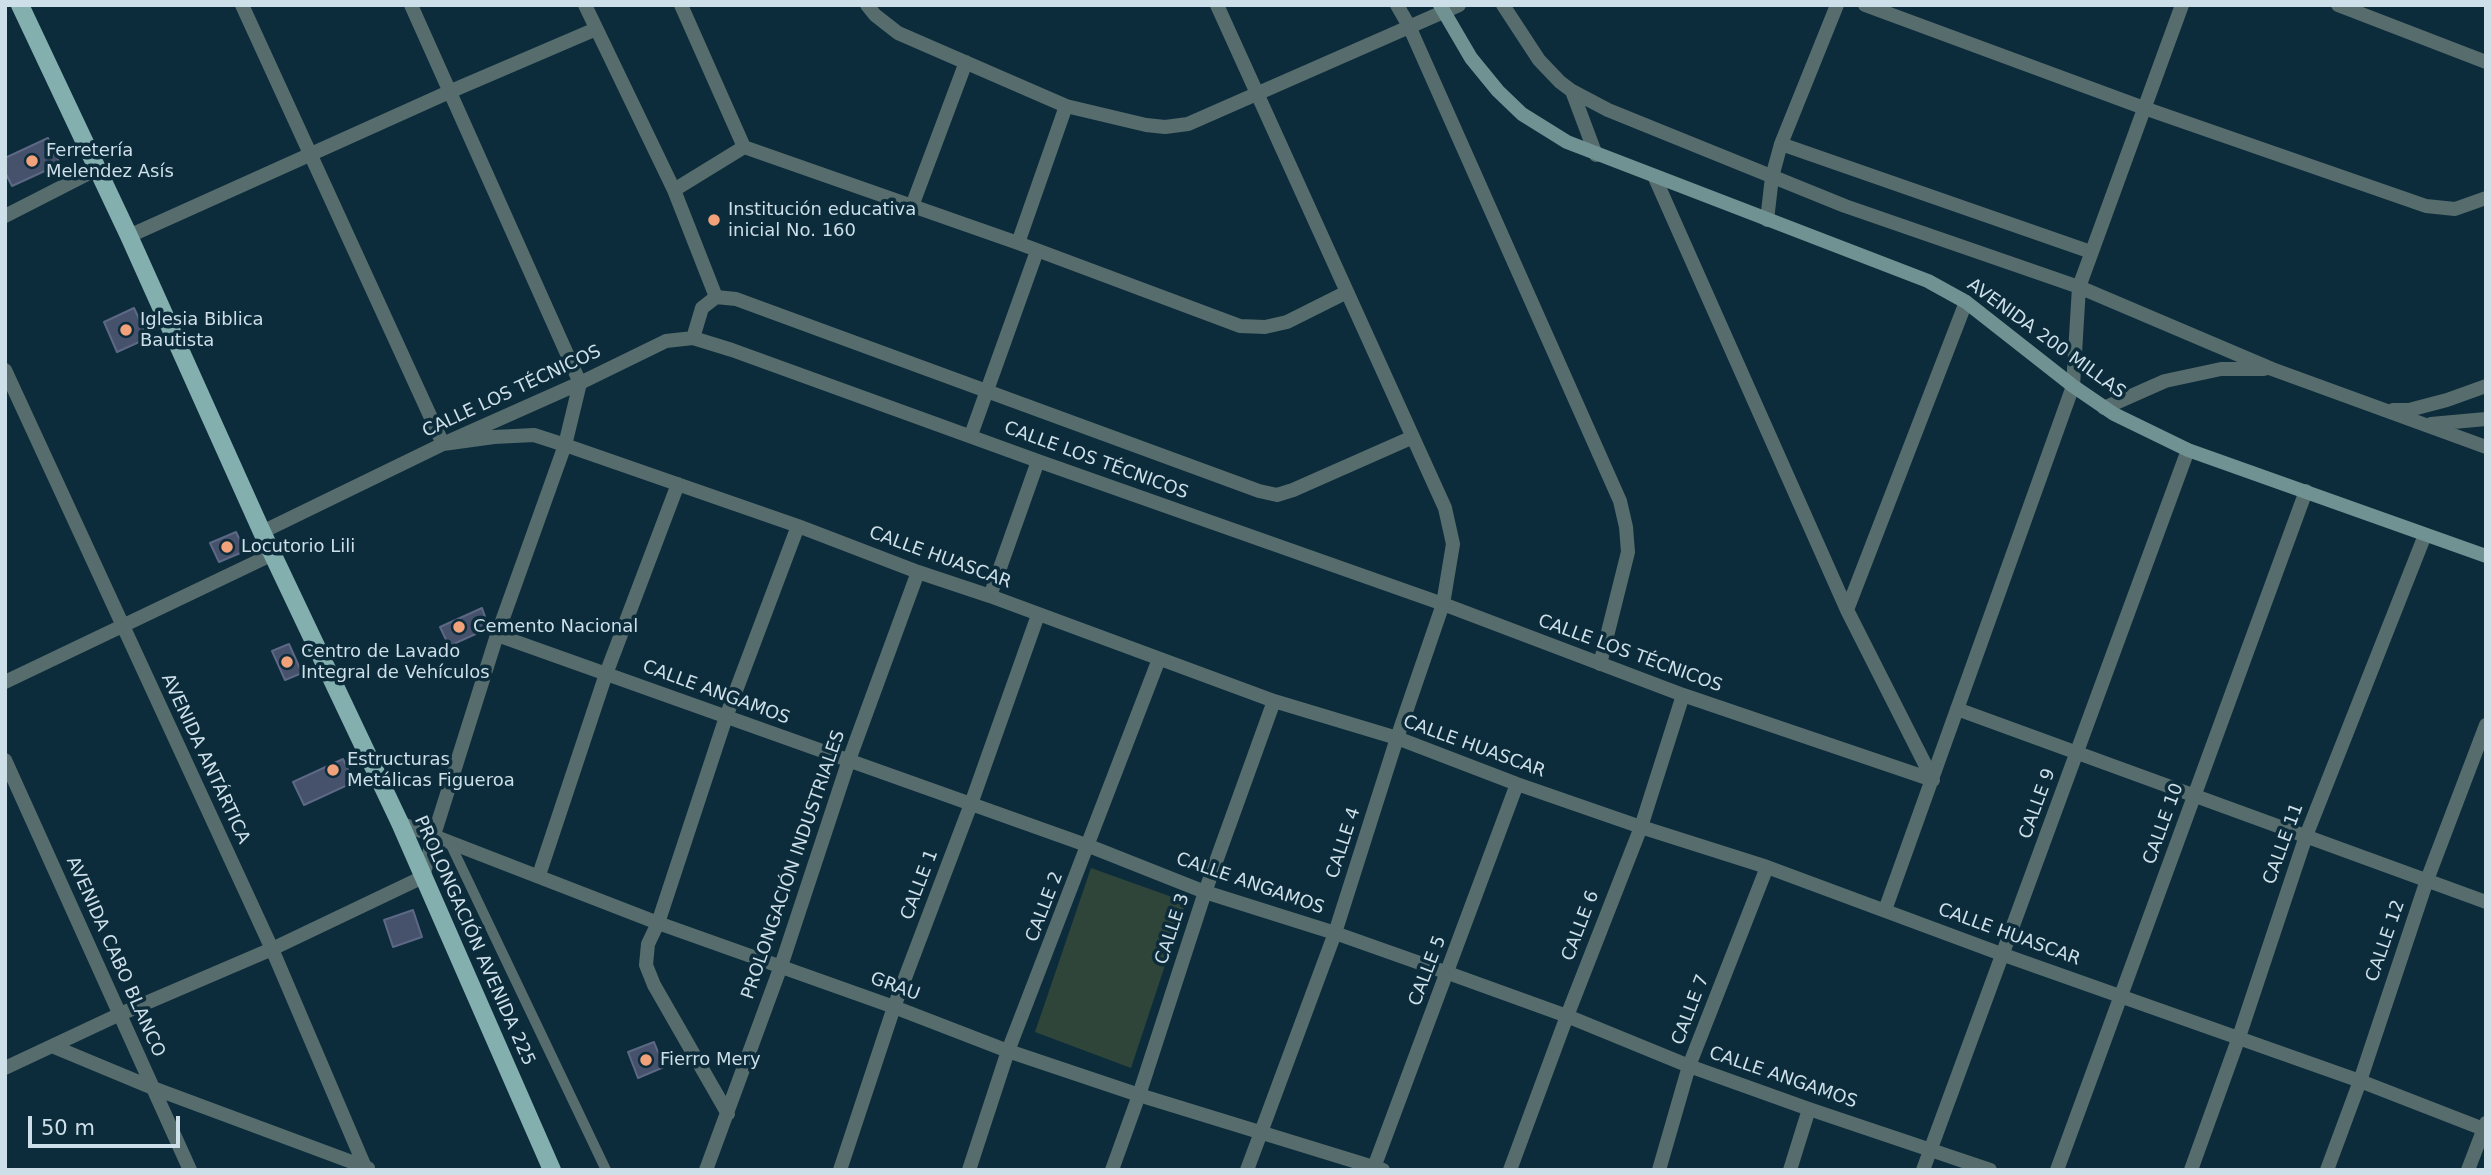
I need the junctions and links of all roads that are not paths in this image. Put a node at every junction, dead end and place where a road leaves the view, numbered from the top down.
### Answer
1 (20, 5) edge
2 (242, 5) edge
3 (411, 5) edge
4 (585, 5) edge
5 (681, 5) edge
6 (867, 5) edge
7 (1217, 5) edge
8 (1397, 5) edge
9 (1459, 5) edge
10 (1503, 5) edge
11 (1837, 5) edge
12 (1865, 5) edge
13 (2182, 5) edge
14 (2338, 5) edge
15 (1442, 9) edge
16 (1409, 26) junction
17 (596, 29) junction
18 (966, 62) junction
19 (2486, 62) edge
20 (1572, 91) junction
21 (449, 92) junction
22 (1259, 94) junction
23 (1066, 106) junction
24 (2144, 108) junction
25 (1781, 144) junction
26 (744, 147) junction
27 (1596, 155) junction
28 (309, 156) junction
29 (97, 169) junction
30 (1772, 177) junction
31 (1655, 178) junction
32 (674, 190) junction
33 (2486, 198) edge
34 (912, 206) junction
35 (5, 216) edge
36 (1767, 220) junction
37 (129, 236) junction
38 (1018, 243) junction
39 (1037, 251) junction
40 (2091, 252) junction
41 (2079, 287) junction
42 (1346, 292) junction
43 (716, 298) junction
44 (1966, 302) junction
45 (693, 338) junction
46 (2272, 369) junction
47 (5, 370) edge
48 (580, 383) junction
49 (2073, 386) junction
50 (2486, 386) edge
51 (987, 390) junction
52 (2105, 408) junction
53 (2381, 410) junction
54 (2486, 419) edge
55 (2423, 425) junction
56 (971, 435) junction
57 (1413, 437) junction
58 (443, 444) junction
59 (565, 445) junction
60 (2486, 447) edge
61 (2188, 450) junction
62 (1038, 461) junction
63 (678, 484) junction
64 (2306, 491) junction
65 (798, 526) junction
66 (262, 532) junction
67 (2425, 535) junction
68 (273, 554) junction
69 (2486, 556) edge
70 (918, 572) junction
71 (990, 596) junction
72 (1443, 604) junction
73 (1847, 610) junction
74 (1038, 615) junction
75 (122, 626) junction
76 (497, 635) junction
77 (1159, 659) junction
78 (1600, 664) junction
79 (606, 674) junction
80 (5, 682) edge
81 (1683, 695) junction
82 (1274, 701) junction
83 (1956, 709) junction
84 (726, 717) junction
85 (2486, 725) edge
86 (1397, 738) junction
87 (2077, 753) junction
88 (5, 760) edge
89 (849, 760) junction
90 (1933, 780) junction
91 (1517, 784) junction
92 (2194, 795) junction
93 (971, 804) junction
94 (400, 823) junction
95 (1641, 827) junction
96 (434, 835) junction
97 (2306, 836) junction
98 (449, 841) junction
99 (1089, 846) junction
100 (1767, 867) junction
101 (539, 875) junction
102 (424, 877) junction
103 (2427, 880) junction
104 (1205, 892) junction
105 (2486, 902) edge
106 (1885, 910) junction
107 (658, 923) junction
108 (1335, 933) junction
109 (272, 949) junction
110 (2004, 955) junction
111 (781, 966) junction
112 (1448, 973) junction
113 (2122, 996) junction
114 (894, 1007) junction
115 (118, 1015) junction
116 (1567, 1016) junction
117 (2239, 1037) junction
118 (52, 1046) junction
119 (1008, 1051) junction
120 (1689, 1066) junction
121 (5, 1068) edge
122 (2360, 1081) junction
123 (153, 1088) junction
124 (1139, 1095) junction
125 (1809, 1109) junction
126 (728, 1114) junction
127 (2485, 1127) edge
128 (1261, 1133) junction
129 (1930, 1148) junction
130 (369, 1168) edge
131 (1377, 1169) edge
132 (190, 1170) edge
133 (552, 1170) edge
134 (606, 1170) edge
135 (706, 1170) edge
136 (840, 1170) edge
137 (969, 1170) edge
138 (1112, 1170) edge
139 (1247, 1170) edge
140 (1510, 1170) edge
141 (1659, 1170) edge
142 (1790, 1170) edge
143 (1923, 1170) edge
144 (1990, 1170) edge
145 (2057, 1170) edge
146 (2191, 1170) edge
147 (2327, 1170) edge
148 (2469, 1170) edge

1 - 29 main road, PROLONGACIÓN AVENIDA 225
2 - 28 street
3 - 21 street
4 - 17 street
5 - 26 street
6 - 18 street
7 - 22 street, CALLE 4
8 - 16 street
9 - 15 street
10 - 20 street
11 - 25 street
12 - 24 street
13 - 24 street
14 - 19 street
15 - 16 street
15 - 27 main road, AVENIDA 200 MILLAS
16 - 22 street
16 - 78 street
17 - 21 street
17 - 32 street
18 - 23 street
18 - 34 street
20 - 27 street
20 - 30 street
21 - 28 street
21 - 48 street
22 - 23 street
22 - 42 street, CALLE 4
23 - 38 street
24 - 33 street
24 - 40 street
25 - 30 street
25 - 40 street
26 - 32 street
26 - 34 street
27 - 31 main road, AVENIDA 200 MILLAS
28 - 37 street
28 - 58 street
29 - 35 street
29 - 37 main road, PROLONGACIÓN AVENIDA 225
30 - 36 street
30 - 41 street
31 - 36 main road, AVENIDA 200 MILLAS
31 - 73 street
32 - 43 street
34 - 38 street
36 - 44 main road, AVENIDA 200 MILLAS
37 - 66 main road, PROLONGACIÓN AVENIDA 225
38 - 39 street
39 - 42 street
39 - 51 street
40 - 41 street
41 - 46 street
41 - 49 street
42 - 57 street, CALLE 4
43 - 45 street
43 - 51 street
44 - 49 main road, AVENIDA 200 MILLAS
44 - 73 street
45 - 48 street, CALLE LOS TÉCNICOS
45 - 56 street, CALLE LOS TÉCNICOS
46 - 52 street
46 - 53 street
47 - 75 street, AVENIDA ANTÁRTICA
48 - 58 street, CALLE LOS TÉCNICOS
48 - 59 street
49 - 52 main road, AVENIDA 200 MILLAS
49 - 83 street
50 - 53 street
51 - 56 street
51 - 57 street
52 - 61 main road, AVENIDA 200 MILLAS
53 - 55 street
54 - 55 street
55 - 60 street
56 - 62 street, CALLE LOS TÉCNICOS
57 - 72 street, CALLE 4
58 - 59 street, CALLE HUASCAR
58 - 66 street, CALLE LOS TÉCNICOS
59 - 63 street, CALLE HUASCAR
59 - 76 street
61 - 64 main road, AVENIDA 200 MILLAS
61 - 87 street, CALLE 9
62 - 71 street
62 - 72 street, CALLE LOS TÉCNICOS
63 - 65 street, CALLE HUASCAR
63 - 79 street
64 - 67 main road, AVENIDA 200 MILLAS
64 - 92 street, CALLE 10
65 - 70 street, CALLE HUASCAR
65 - 84 street
66 - 68 main road, PROLONGACIÓN AVENIDA 225
67 - 69 main road, AVENIDA 200 MILLAS
67 - 97 street, CALLE 11
68 - 75 street
68 - 94 main road, PROLONGACIÓN AVENIDA 225
70 - 71 street, CALLE HUASCAR
70 - 89 street, PROLONGACIÓN INDUSTRIALES
71 - 74 street, CALLE HUASCAR
72 - 78 street, CALLE LOS TÉCNICOS
72 - 86 street, CALLE 4
73 - 90 street
74 - 77 street, CALLE HUASCAR
74 - 93 street, CALLE 1
75 - 80 street
75 - 109 street, AVENIDA ANTÁRTICA
76 - 79 street, CALLE ANGAMOS
76 - 96 street
77 - 82 street, CALLE HUASCAR
77 - 99 street, CALLE 2
78 - 81 street, CALLE LOS TÉCNICOS
79 - 84 street, CALLE ANGAMOS
79 - 101 street
81 - 90 street, CALLE LOS TÉCNICOS
81 - 95 street, CALLE 6
82 - 86 street, CALLE HUASCAR
82 - 104 street, CALLE 3
83 - 87 street
83 - 90 street
84 - 89 street, CALLE ANGAMOS
84 - 107 street
85 - 103 street, CALLE 12
86 - 91 street, CALLE HUASCAR
86 - 108 street, CALLE 4
87 - 92 street
87 - 110 street, CALLE 9
88 - 115 street, AVENIDA CABO BLANCO
89 - 93 street, CALLE ANGAMOS
89 - 111 street, PROLONGACIÓN INDUSTRIALES
90 - 106 street
91 - 95 street, CALLE HUASCAR
91 - 112 street, CALLE 5
92 - 97 street
92 - 113 street, CALLE 10
93 - 99 street, CALLE ANGAMOS
93 - 114 street, CALLE 1
94 - 96 street, GRAU
94 - 102 main road, PROLONGACIÓN AVENIDA 225
95 - 100 street, CALLE HUASCAR
95 - 116 street, CALLE 6
96 - 98 street, GRAU
96 - 102 street
97 - 103 street
97 - 117 street, CALLE 11
98 - 101 street, GRAU
98 - 134 lane
99 - 104 street, CALLE ANGAMOS
99 - 119 street, CALLE 2
100 - 106 street, CALLE HUASCAR
100 - 120 street, CALLE 7
101 - 107 street, GRAU
102 - 109 street
102 - 133 main road, PROLONGACIÓN AVENIDA 225
103 - 105 street
103 - 122 street, CALLE 12
104 - 108 street, CALLE ANGAMOS
104 - 124 street, CALLE 3
106 - 110 street, CALLE HUASCAR
107 - 111 street, GRAU
107 - 126 street
108 - 112 street, CALLE ANGAMOS
108 - 128 street, CALLE 4
109 - 115 street
109 - 130 street, AVENIDA ANTÁRTICA
110 - 113 street, CALLE HUASCAR
110 - 129 street, CALLE 9
111 - 114 street, GRAU
111 - 126 street, PROLONGACIÓN INDUSTRIALES
112 - 116 street, CALLE ANGAMOS
112 - 131 street, CALLE 5
113 - 117 street, CALLE HUASCAR
113 - 145 street, CALLE 10
114 - 119 street, GRAU
114 - 136 street, CALLE 1
115 - 118 street
115 - 123 street, AVENIDA CABO BLANCO
116 - 120 street, CALLE ANGAMOS
116 - 140 street, CALLE 6
117 - 122 street, CALLE HUASCAR
117 - 146 street, CALLE 11
118 - 121 street
118 - 123 street
119 - 124 street, GRAU
119 - 137 street, CALLE 2
120 - 125 street, CALLE ANGAMOS
120 - 141 street, CALLE 7
122 - 127 street, CALLE HUASCAR
122 - 147 street, CALLE 12
123 - 130 street
123 - 132 street, AVENIDA CABO BLANCO
124 - 128 street, GRAU
124 - 138 street, CALLE 3
125 - 129 street, CALLE ANGAMOS
125 - 142 street
126 - 135 street, PROLONGACIÓN INDUSTRIALES
127 - 148 street
128 - 131 street, GRAU
128 - 139 street, CALLE 4
129 - 143 street, CALLE 9
129 - 144 street, CALLE ANGAMOS

